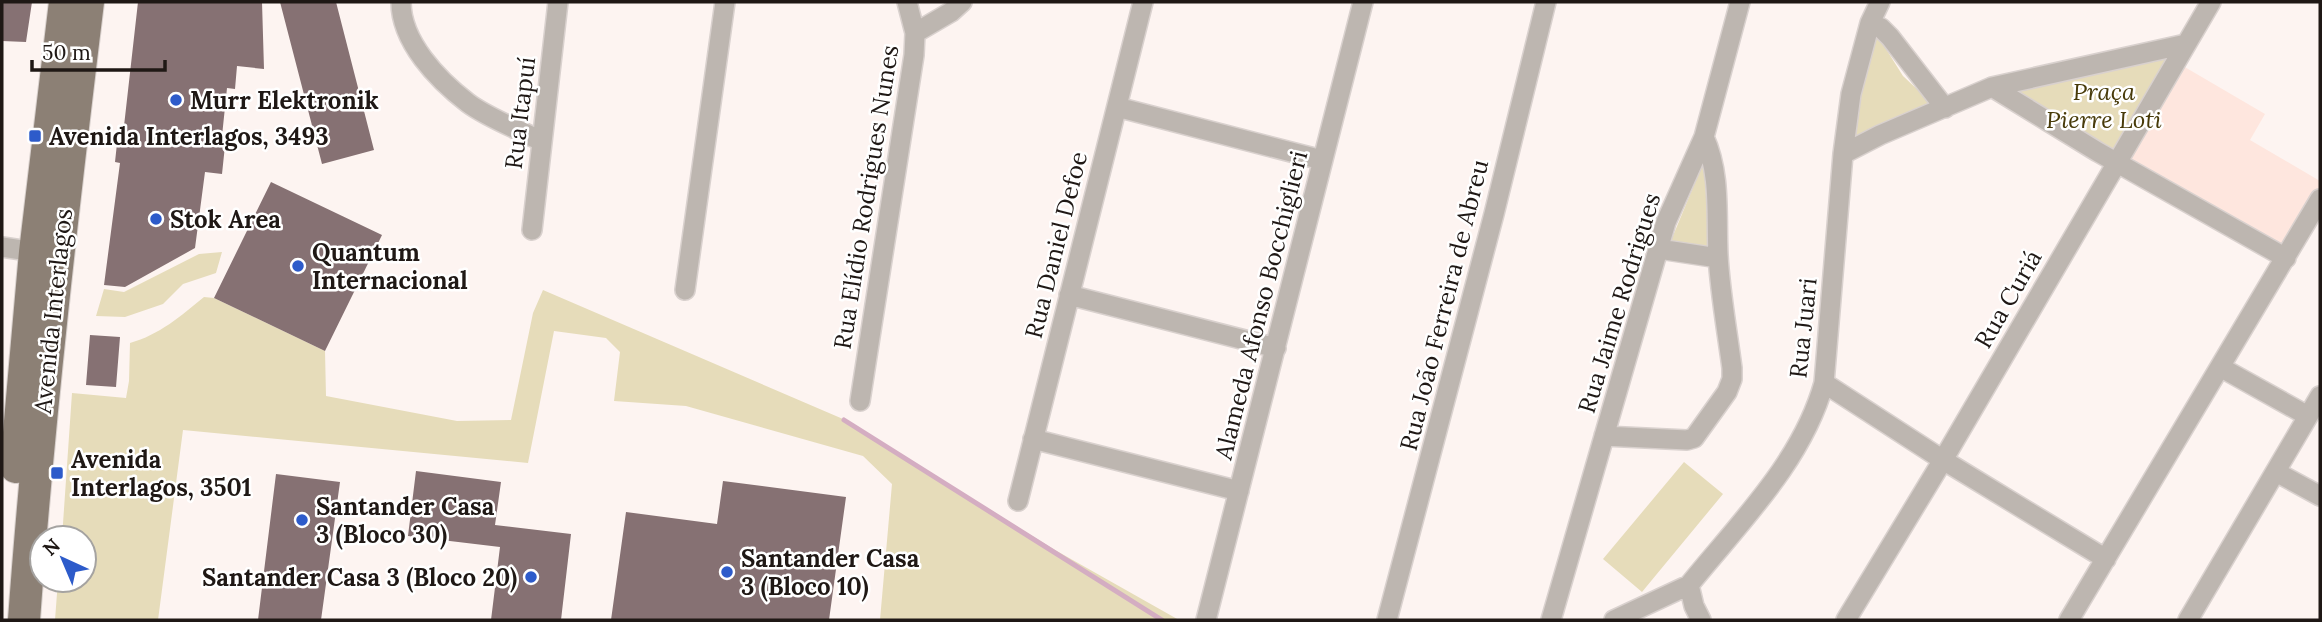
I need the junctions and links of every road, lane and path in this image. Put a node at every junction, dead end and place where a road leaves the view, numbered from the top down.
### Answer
1 (65, 2) edge
2 (88, 2) edge
3 (401, 2) edge
4 (558, 2) edge
5 (725, 2) edge
6 (907, 2) edge
7 (962, 2) edge
8 (1143, 2) edge
9 (1363, 2) edge
10 (1545, 2) edge
11 (1740, 2) edge
12 (1880, 2) edge
13 (2211, 2) edge
14 (1870, 23) junction
15 (915, 33) junction
16 (2186, 44) junction
17 (1993, 87) junction
18 (1117, 107) junction
19 (1945, 108) junction
20 (1704, 137) junction
21 (541, 141) junction
22 (1843, 154) junction
23 (1322, 160) junction
24 (2117, 162) junction
25 (2320, 199) edge
26 (532, 230) dead end
27 (2, 247) edge
28 (1659, 249) junction
29 (35, 252) junction
30 (1718, 258) junction
31 (2286, 258) junction
32 (684, 290) dead end
33 (1069, 295) junction
34 (1276, 348) junction
35 (2220, 367) junction
36 (1824, 383) junction
37 (2320, 396) edge
38 (860, 401) dead end
39 (2308, 416) junction
40 (1604, 436) junction
41 (1033, 439) junction
42 (1943, 460) junction
43 (2276, 472) junction
44 (1240, 491) junction
45 (2320, 496) edge
46 (1018, 501) dead end
47 (2106, 559) junction
48 (1689, 585) junction
49 (4, 620) edge
50 (24, 620) edge
51 (1206, 620) edge
52 (1387, 620) edge
53 (1550, 620) edge
54 (1614, 620) edge
55 (1702, 620) edge
56 (1846, 620) edge
57 (2069, 620) edge
58 (2188, 620) edge

1 - 29 main road, Avenida Interlagos
2 - 50 main road, Avenida Interlagos
3 - 21 street
4 - 21 street, Rua Itapuí
5 - 32 street
6 - 15 street, Rua Elídio Rodrigues Nunes
7 - 15 street
8 - 18 street, Rua Daniel Defoe
9 - 23 street, Alameda Afonso Bocchiglieri
10 - 52 street, Rua João Ferreira de Abreu
11 - 20 street, Rua Jaime Rodrigues
12 - 14 street, Rua Juari
13 - 16 street, Rua Curiá
14 - 19 street
14 - 22 street, Rua Juari
15 - 38 street, Rua Elídio Rodrigues Nunes
16 - 17 street
16 - 24 street, Rua Curiá
17 - 19 street
17 - 24 street
18 - 23 street
18 - 33 street, Rua Daniel Defoe
19 - 22 street
20 - 28 street, Rua Jaime Rodrigues
20 - 30 street
21 - 26 street, Rua Itapuí
22 - 36 street, Rua Juari
23 - 34 street, Alameda Afonso Bocchiglieri
24 - 31 street
24 - 42 street, Rua Curiá
25 - 31 street
27 - 29 street
28 - 30 street
28 - 40 street, Rua Jaime Rodrigues
29 - 49 main road, Avenida Interlagos
30 - 40 street
31 - 35 street
33 - 34 street
33 - 41 street, Rua Daniel Defoe
34 - 44 street, Alameda Afonso Bocchiglieri
35 - 39 street
35 - 47 street
36 - 42 street
36 - 48 street, Rua Juari
37 - 39 street
39 - 43 street
40 - 53 street, Rua Jaime Rodrigues
41 - 44 street
41 - 46 street, Rua Daniel Defoe
42 - 47 street
42 - 56 street, Rua Curiá
43 - 45 street
43 - 58 street
44 - 51 street, Alameda Afonso Bocchiglieri
47 - 57 street
48 - 54 street
48 - 55 street

